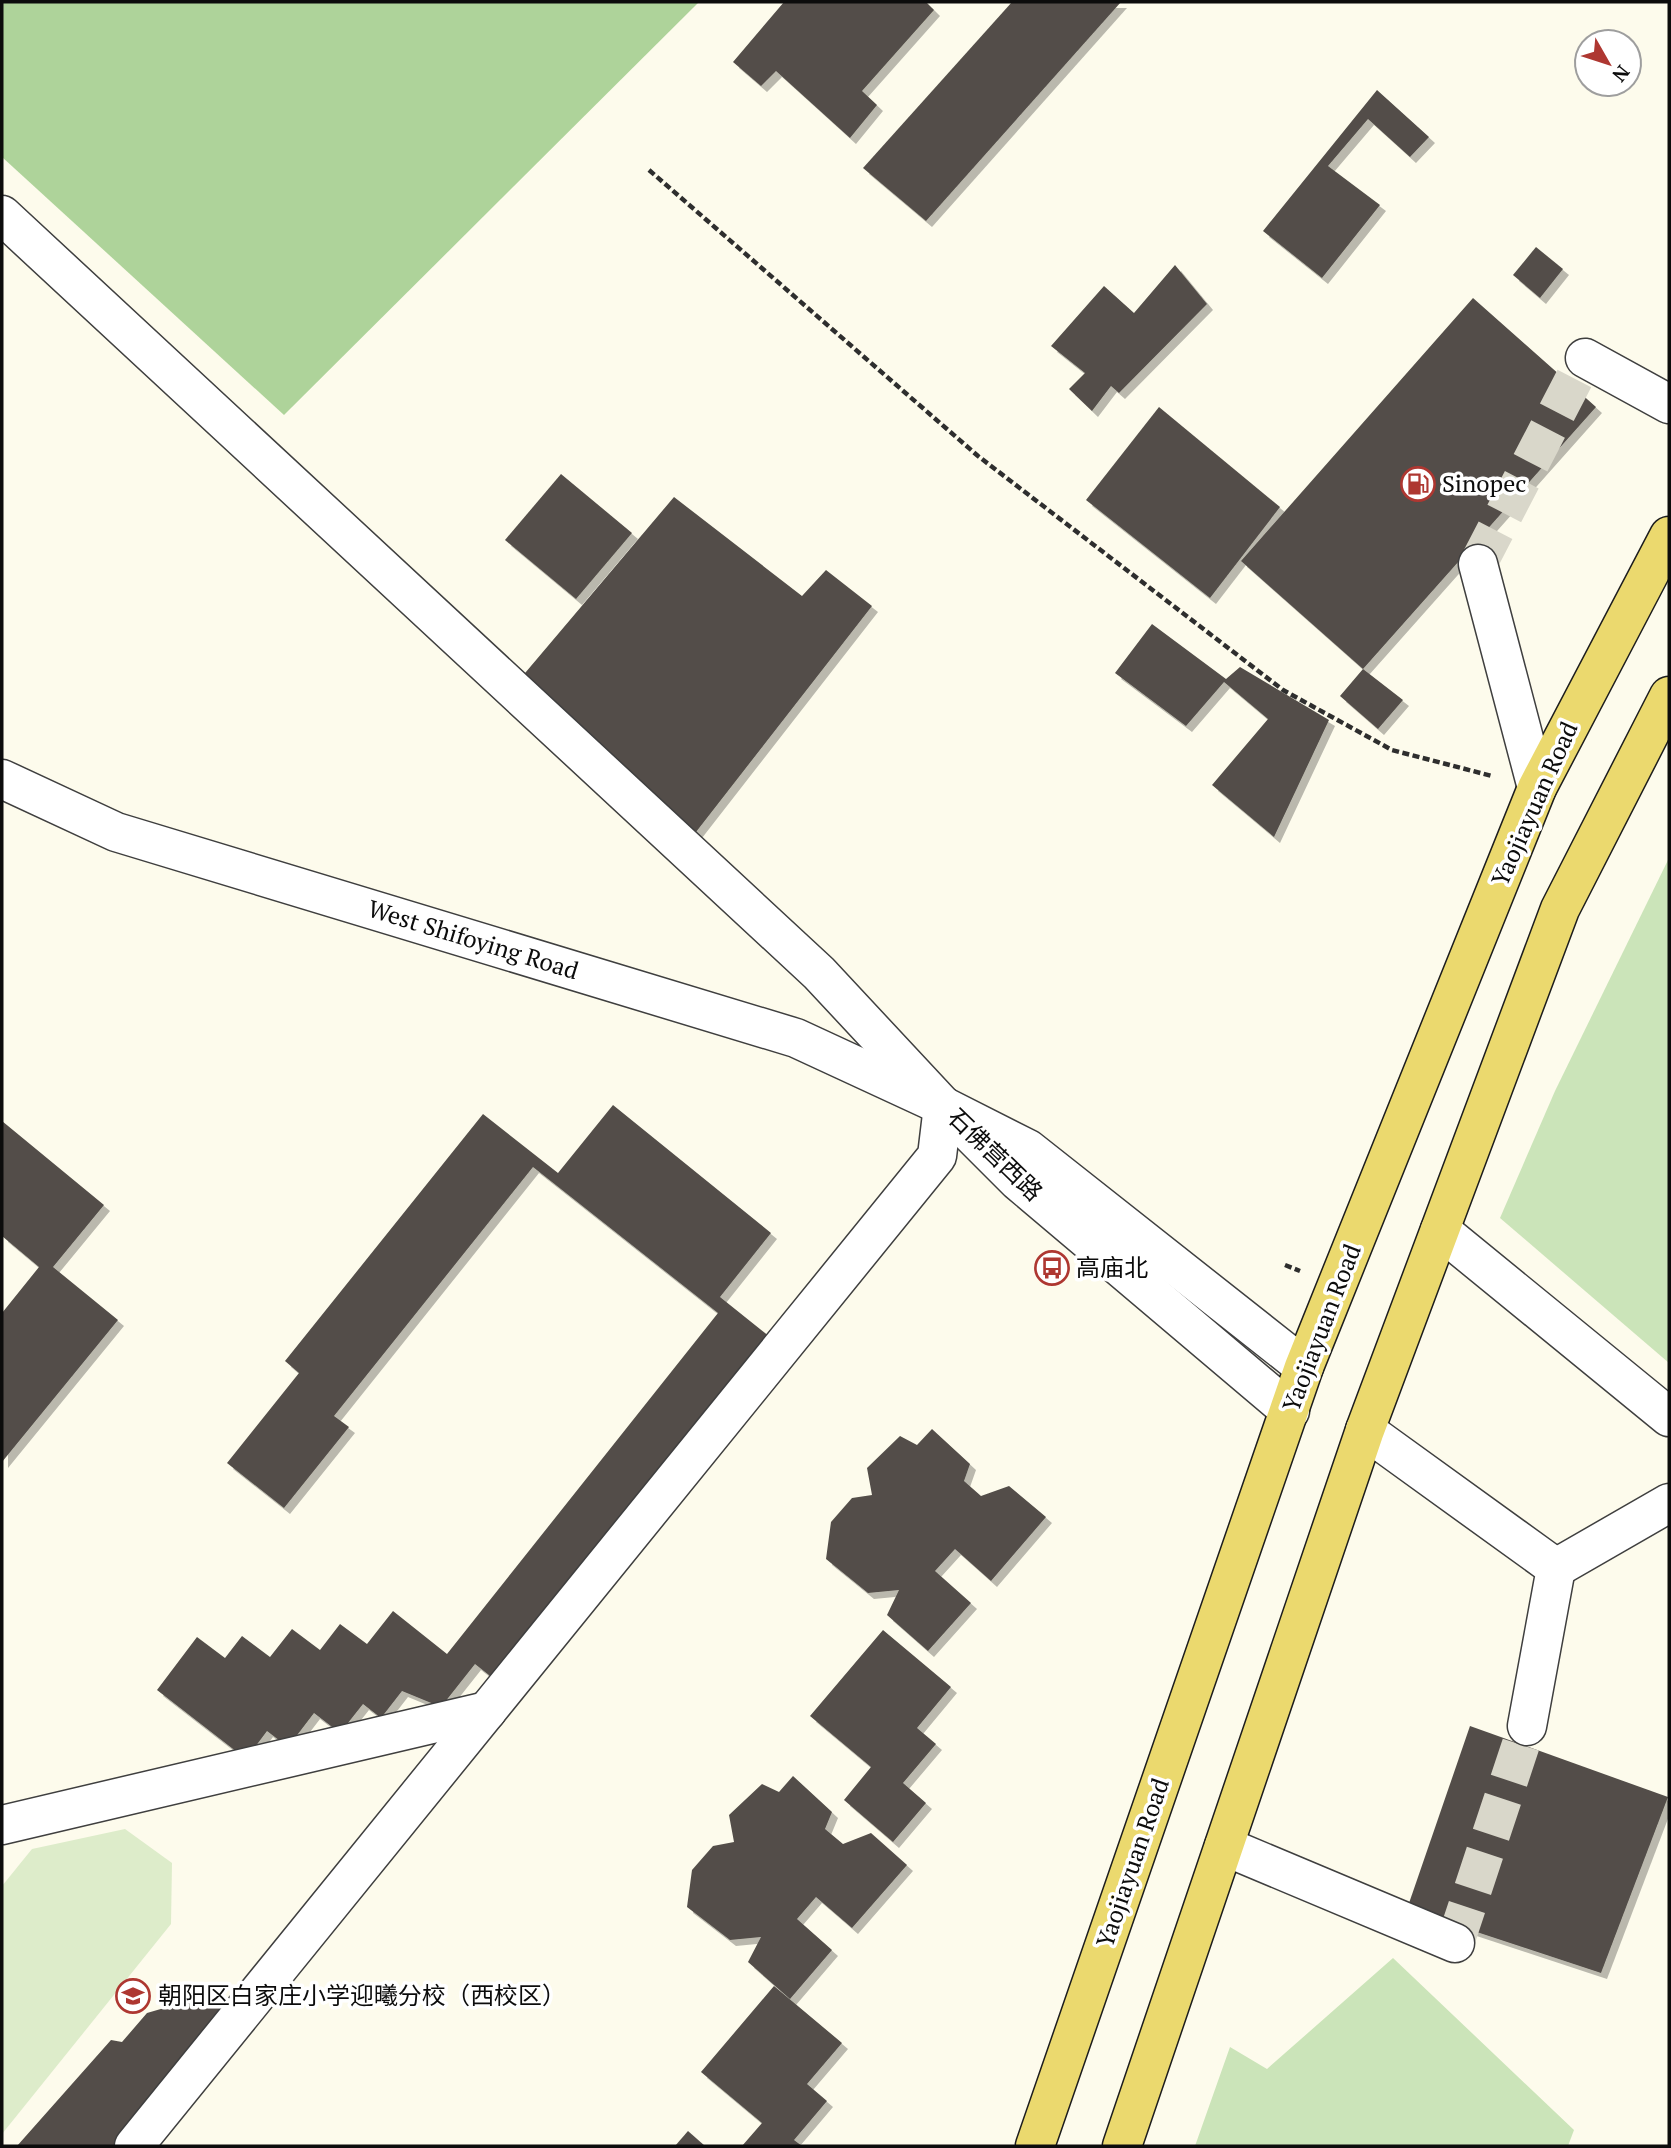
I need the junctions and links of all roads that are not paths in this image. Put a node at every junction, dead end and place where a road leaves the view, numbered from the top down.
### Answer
1 (2, 215) edge
2 (1585, 358) dead end
3 (1669, 404) edge
4 (1669, 536) edge
5 (1478, 564) tunnel mouth
6 (1669, 696) edge
7 (2, 779) edge
8 (1537, 788) junction
9 (943, 1106) junction
10 (1440, 1230) junction
11 (1304, 1367) junction
12 (1290, 1411) junction
13 (1669, 1417) edge
14 (1365, 1430) junction
15 (1669, 1503) edge
16 (1556, 1568) junction
17 (487, 1711) junction
18 (1527, 1726) tunnel mouth
19 (2, 1825) edge
20 (1224, 1846) junction
21 (1455, 1943) dead end
22 (134, 2146) edge
23 (1035, 2146) edge
24 (1122, 2146) edge

1 - 9 street
2 - 3 street
4 - 8 main road, Yaojiayuan Road
5 - 8 street
6 - 10 main road
7 - 9 street, West Shifoying Road
8 - 11 main road, Yaojiayuan Road
9 - 11 street, 石佛营西路
9 - 12 street, 石佛营西路
9 - 17 street
10 - 13 street
10 - 14 main road
11 - 12 main road, Yaojiayuan Road
12 - 23 main road, Yaojiayuan Road
14 - 16 street
14 - 20 main road
15 - 16 street
16 - 18 street
17 - 19 street
17 - 22 street
20 - 21 street
20 - 24 main road

